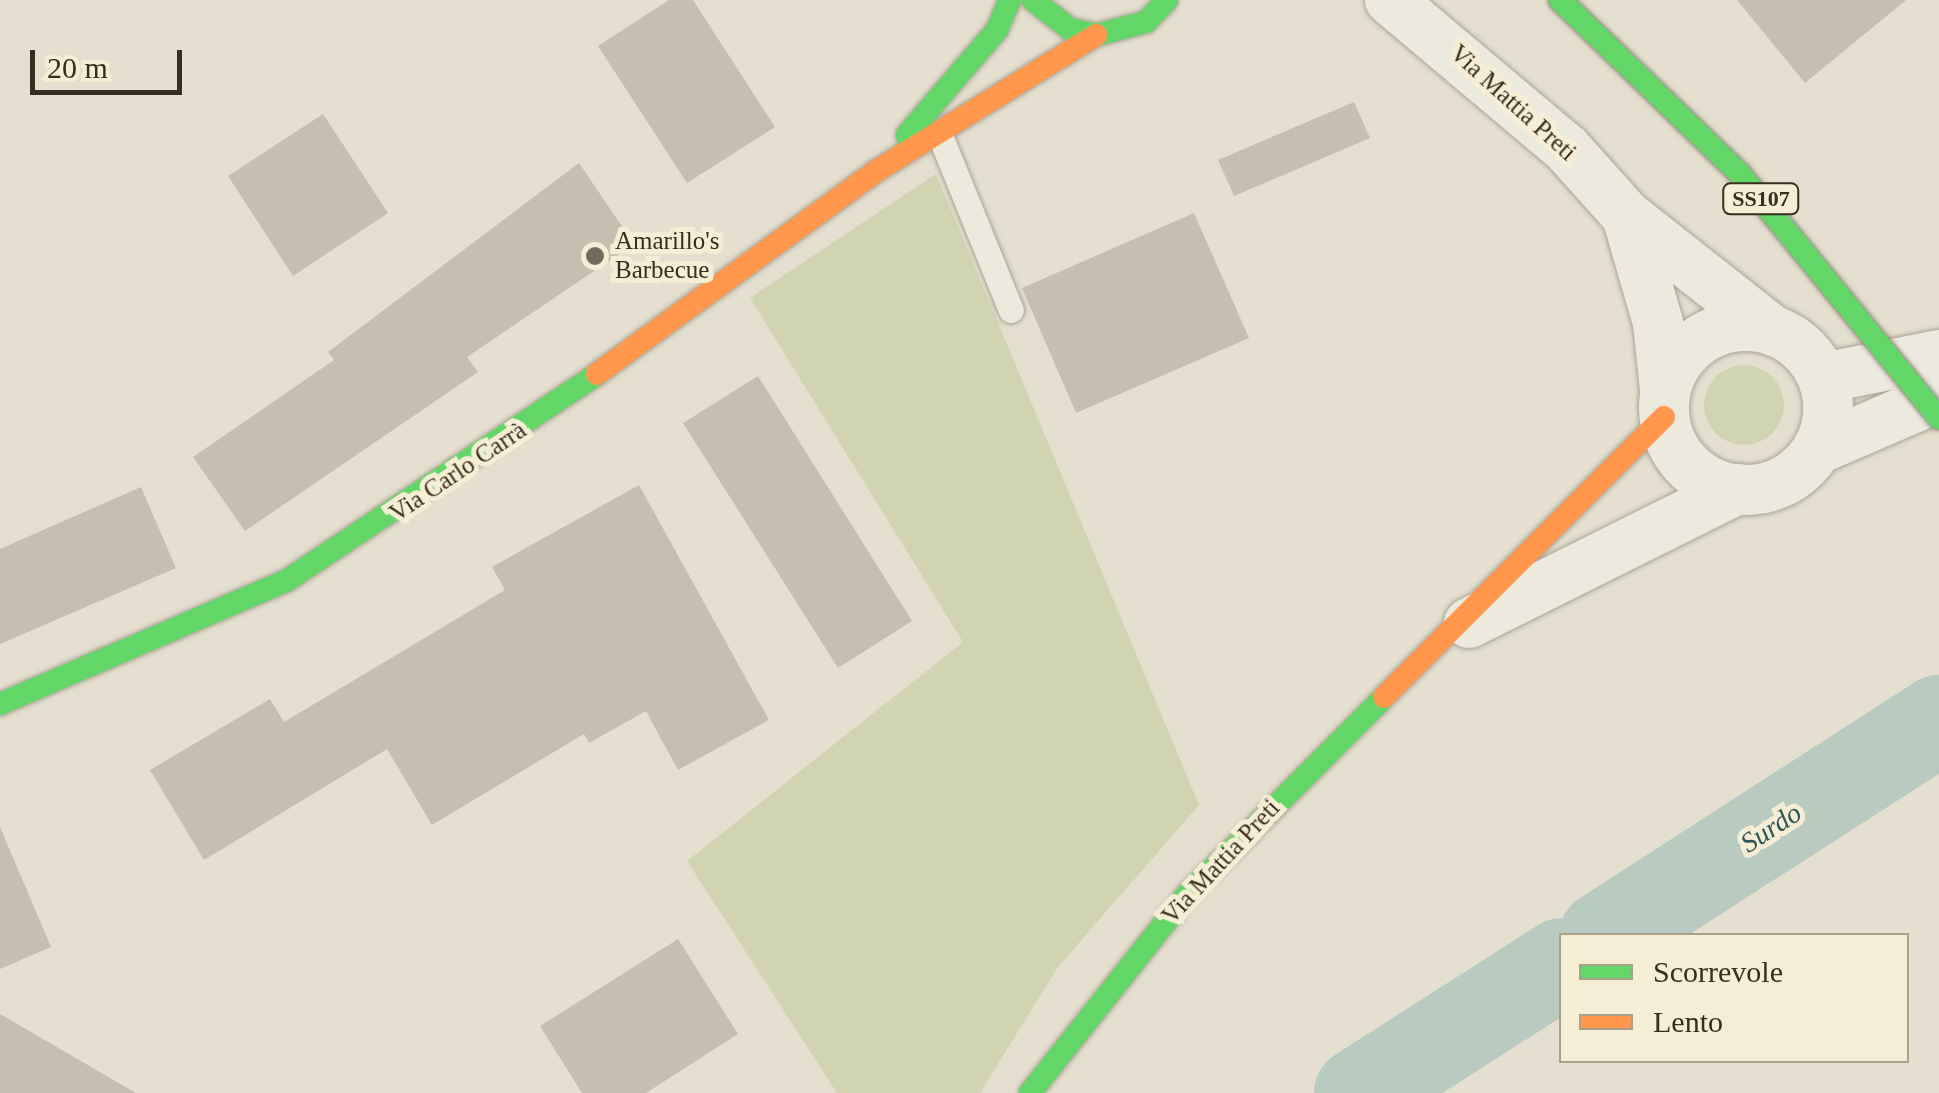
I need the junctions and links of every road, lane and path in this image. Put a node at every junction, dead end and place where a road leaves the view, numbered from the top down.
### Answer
1 (1010, 0) edge
2 (1033, 0) edge
3 (1390, 0) edge
4 (1560, 0) edge
5 (1172, 1) edge
6 (1096, 35) junction
7 (940, 133) junction
8 (876, 171) junction
9 (1627, 216) junction
10 (1010, 310) dead end
11 (1774, 331) junction
12 (1939, 355) edge
13 (1823, 378) junction
14 (1939, 398) edge
15 (1664, 404) junction
16 (1939, 418) edge
17 (1818, 449) junction
18 (1738, 489) junction
19 (1429, 644) junction
20 (0, 704) edge
21 (1030, 1093) edge

1 - 8 main road, Via Carlo Carrà
2 - 6 main road
3 - 9 street, Via Mattia Preti
4 - 16 main road, SS107, bridge
5 - 6 main road, Via Carlo Carrà
6 - 7 main road, Via Carlo Carrà
7 - 8 main road, Via Carlo Carrà
7 - 10 lane
8 - 20 main road, Via Carlo Carrà
9 - 11 street, Via Mattia Preti
9 - 15 street, Via Mattia Preti
11 - 13 street, Via Mattia Preti
11 - 15 street, Via Mattia Preti
12 - 13 street
13 - 17 street
14 - 17 street, Via Mattia Preti
15 - 18 street, Via Mattia Preti
15 - 19 main road, Via Mattia Preti
17 - 18 street, Via Mattia Preti
18 - 19 street, Via Mattia Preti
19 - 21 main road, Via Mattia Preti

